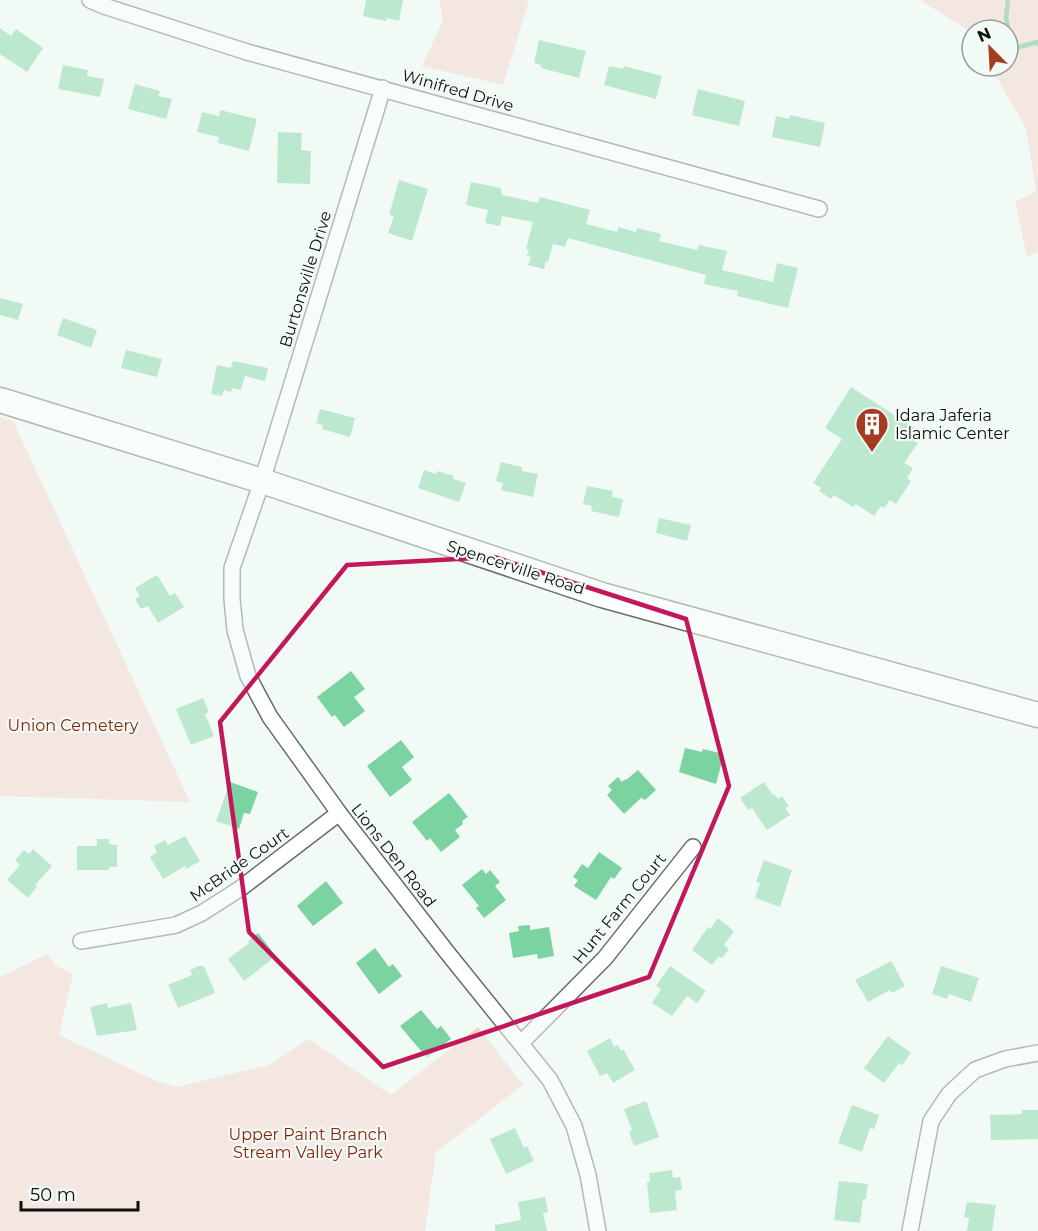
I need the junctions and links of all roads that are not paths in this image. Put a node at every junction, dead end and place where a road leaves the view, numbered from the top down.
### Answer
1 (90, 0) edge
2 (383, 87) junction
3 (819, 209) dead end
4 (0, 400) edge
5 (262, 481) junction
6 (1038, 715) edge
7 (339, 813) junction
8 (693, 847) dead end
9 (81, 941) dead end
10 (522, 1042) junction
11 (1038, 1053) edge
12 (598, 1231) edge
13 (910, 1231) edge

1 - 2 street, Winifred Drive
2 - 3 street, Winifred Drive
2 - 5 street, Burtonsville Drive
4 - 5 main road, Spencerville Road
5 - 6 main road, Spencerville Road
5 - 7 street, Lions Den Road
7 - 9 street, McBride Court
7 - 10 street, Lions Den Road
8 - 10 street, Hunt Farm Court
10 - 12 street, Lions Den Road
11 - 13 street

